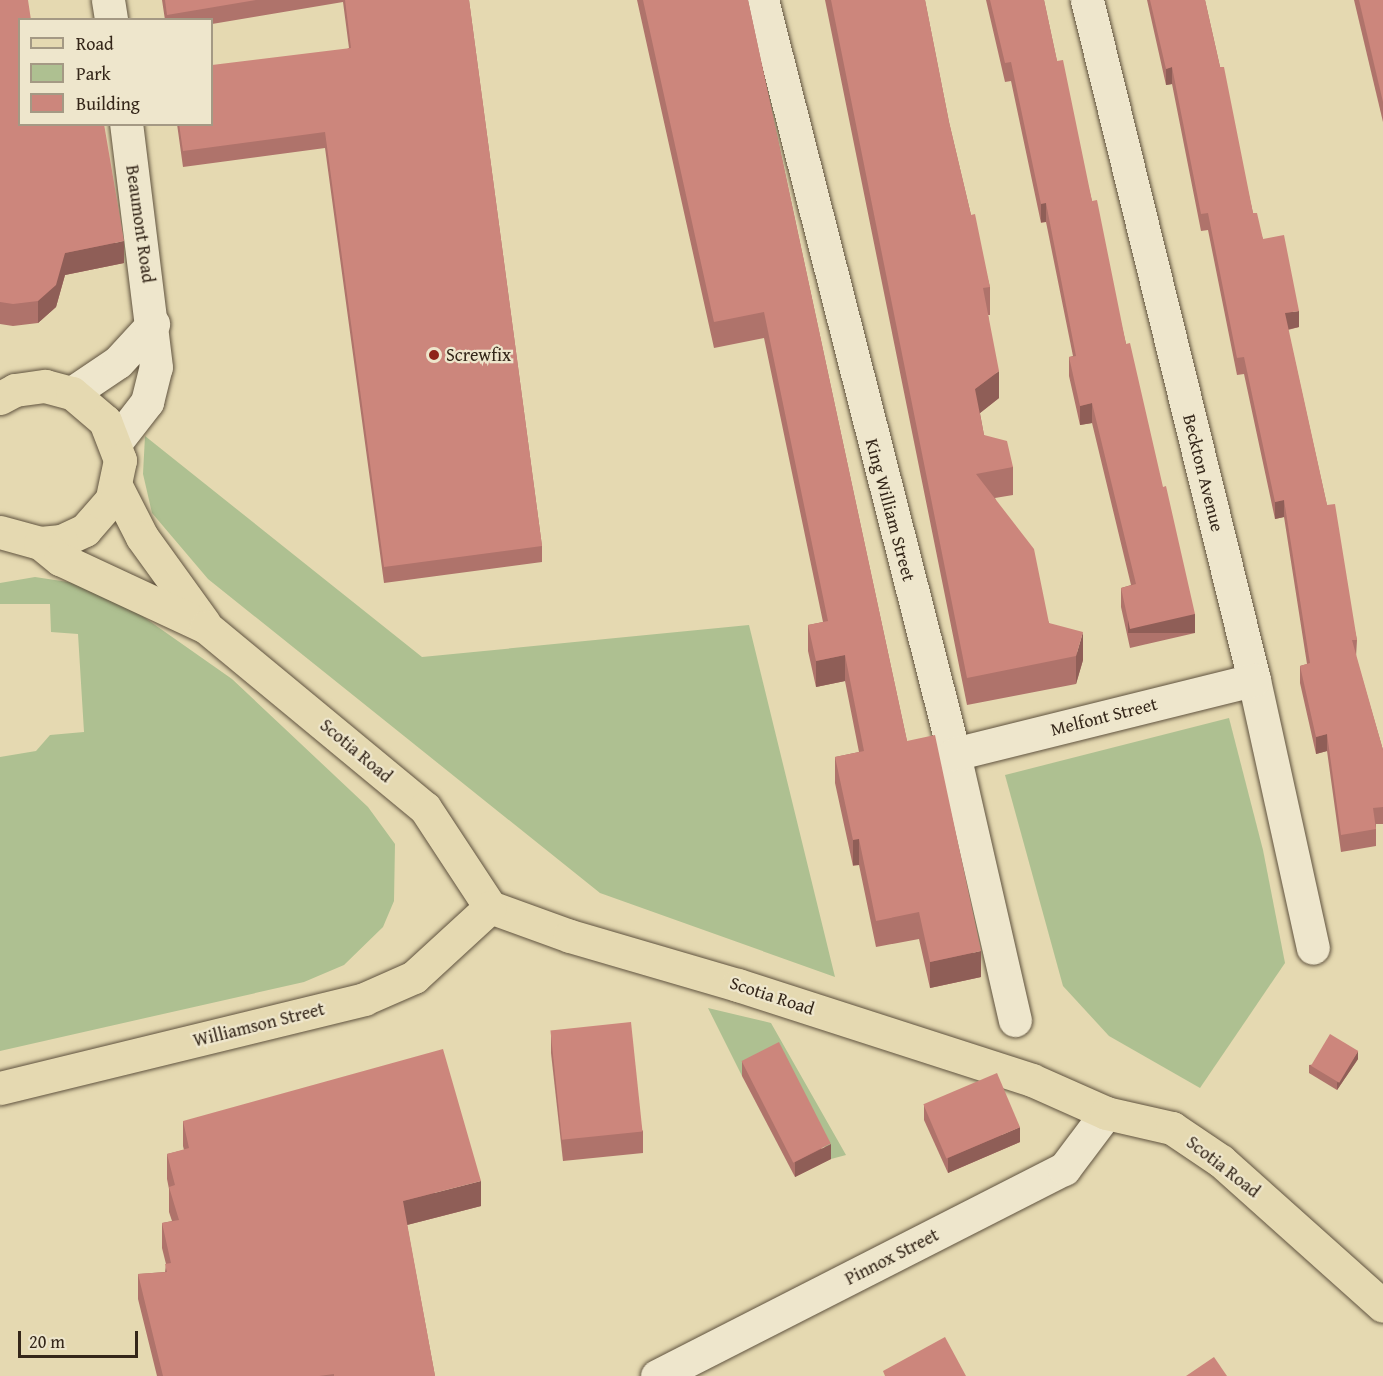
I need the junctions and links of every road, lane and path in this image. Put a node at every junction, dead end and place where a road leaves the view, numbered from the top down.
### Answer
1 (108, 0) edge
2 (762, 0) edge
3 (1087, 0) edge
4 (111, 18) edge
5 (126, 126) edge
6 (153, 324) junction
7 (0, 379) edge
8 (59, 390) junction
9 (0, 398) edge
10 (116, 442) junction
11 (116, 486) junction
12 (0, 532) edge
13 (40, 543) junction
14 (206, 627) junction
15 (1254, 680) junction
16 (954, 754) junction
17 (490, 907) junction
18 (1313, 948) dead end
19 (1015, 1020) dead end
20 (0, 1088) edge
21 (1106, 1113) junction
22 (1383, 1306) edge
23 (657, 1376) edge

1 - 4 street
2 - 16 street, King William Street
3 - 15 street, Beckton Avenue
5 - 6 street, Beaumont Road
6 - 8 street
6 - 10 street, Beaumont Road
7 - 8 main road
8 - 9 main road
8 - 10 main road
10 - 11 main road
11 - 13 main road
11 - 14 main road, Scotia Road
12 - 13 main road
13 - 14 main road, Scotia Road
14 - 17 main road, Scotia Road
15 - 16 street, Melfont Street
15 - 18 street, Beckton Avenue
16 - 19 street, King William Street
17 - 20 main road, Williamson Street
17 - 21 main road, Scotia Road
21 - 22 main road, Scotia Road
21 - 23 street, Pinnox Street

